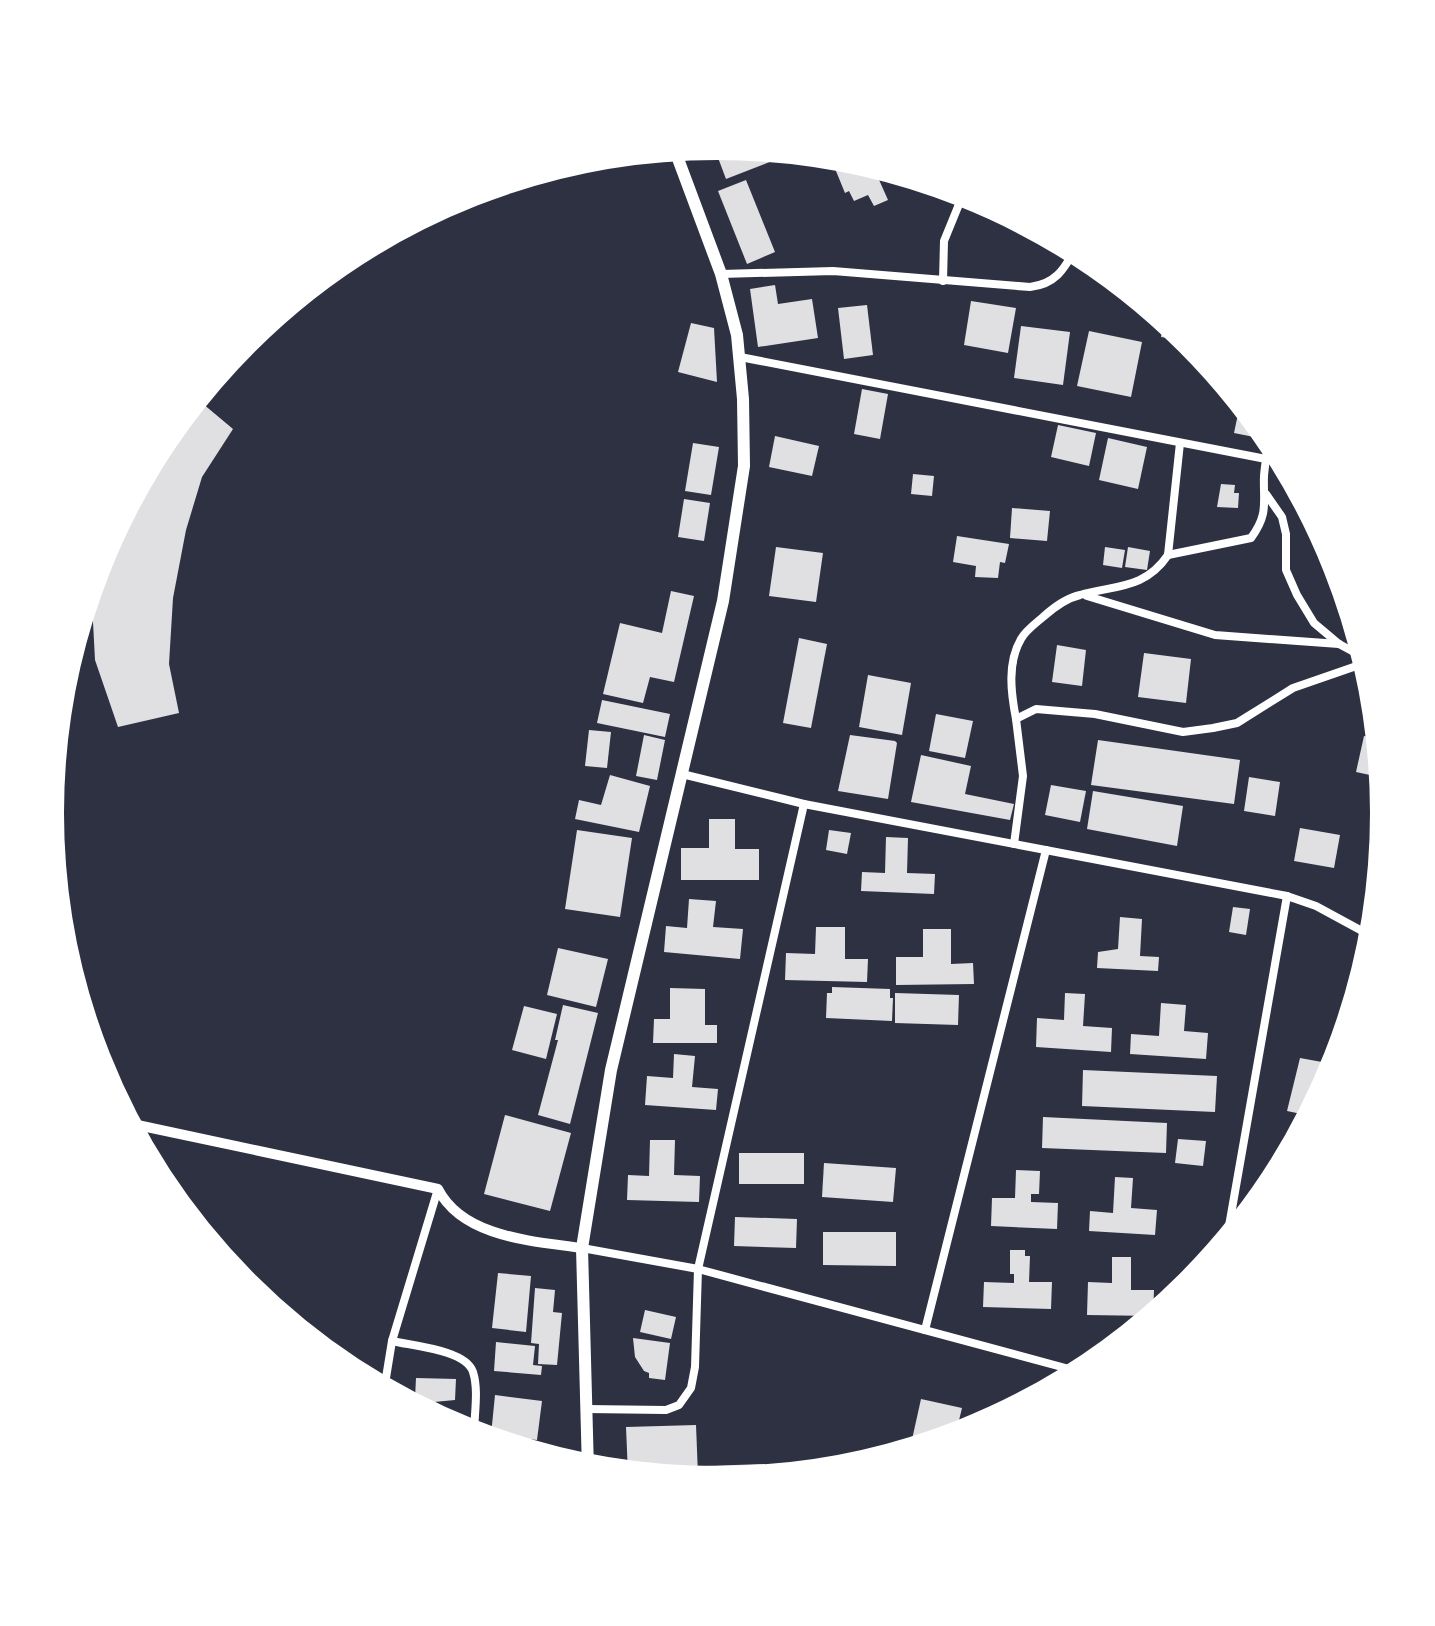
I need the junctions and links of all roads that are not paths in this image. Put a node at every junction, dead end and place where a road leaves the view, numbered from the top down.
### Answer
1 (678, 159) edge
2 (959, 204) edge
3 (1069, 260) edge
4 (721, 274) junction
5 (943, 281) junction
6 (740, 357) junction
7 (1180, 443) junction
8 (1267, 455) edge
9 (1266, 459) junction
10 (1266, 494) junction
11 (1168, 555) junction
12 (1082, 594) junction
13 (1339, 644) junction
14 (1353, 652) edge
15 (1356, 664) edge
16 (1016, 719) junction
17 (682, 774) junction
18 (804, 804) junction
19 (1014, 844) junction
20 (1046, 850) junction
21 (1287, 896) junction
22 (1362, 931) edge
23 (142, 1126) edge
24 (438, 1189) junction
25 (1230, 1222) edge
26 (582, 1248) junction
27 (698, 1269) junction
28 (925, 1330) junction
29 (392, 1341) junction
30 (1066, 1368) edge
31 (386, 1378) edge
32 (586, 1409) junction
33 (474, 1422) edge
34 (588, 1455) edge

1 - 4 main road
2 - 5 street
3 - 5 street
4 - 5 street
4 - 6 main road
6 - 7 street
6 - 17 main road
7 - 9 street
7 - 11 street
8 - 9 street
9 - 10 street
10 - 11 street
10 - 13 street
11 - 12 street
12 - 13 street
12 - 16 street
13 - 14 street
15 - 16 street
16 - 19 street
17 - 18 street
17 - 26 main road
18 - 19 street
18 - 27 street
19 - 20 street
20 - 21 street
20 - 28 street
21 - 22 street
21 - 25 street
23 - 24 street
24 - 26 street
24 - 29 street
26 - 27 street
26 - 32 main road
27 - 28 street
27 - 32 street
28 - 30 street
29 - 31 street
29 - 33 street
32 - 34 main road

